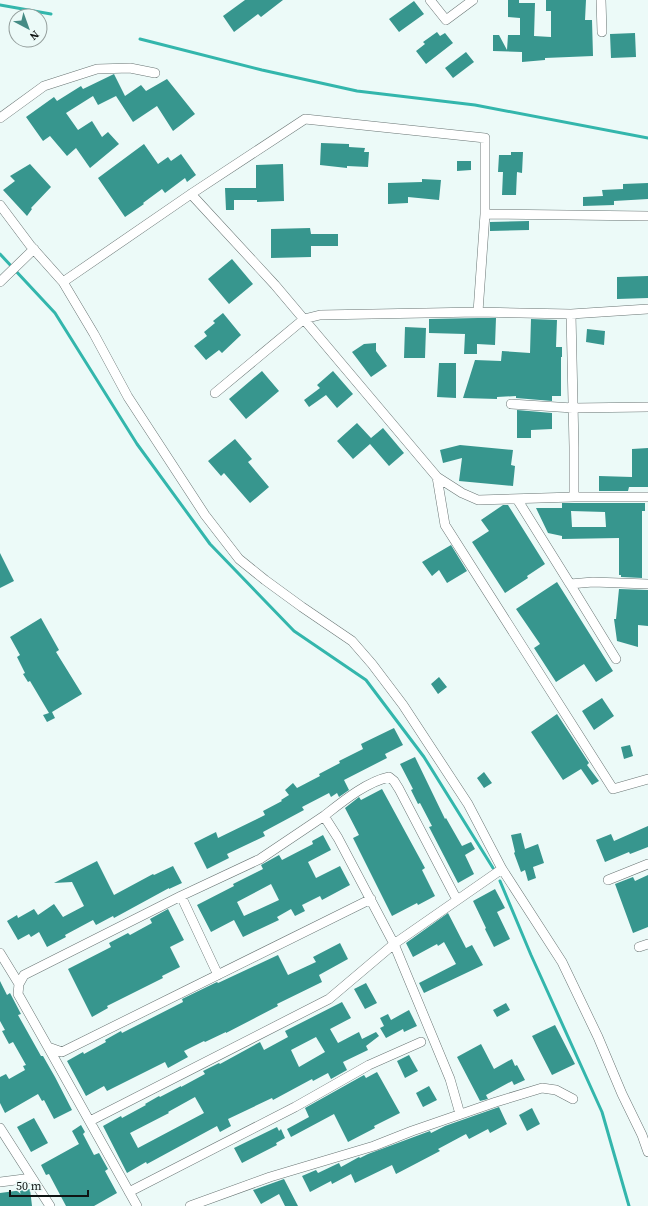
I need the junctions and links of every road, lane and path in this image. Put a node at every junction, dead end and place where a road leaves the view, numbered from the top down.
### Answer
1 (430, 0) edge
2 (472, 0) edge
3 (601, 0) edge
4 (602, 32) dead end
5 (155, 73) dead end
6 (0, 118) edge
7 (191, 194) junction
8 (0, 205) edge
9 (485, 214) junction
10 (648, 216) edge
11 (34, 249) junction
12 (0, 282) edge
13 (63, 282) junction
14 (648, 309) edge
15 (478, 312) junction
16 (571, 314) junction
17 (304, 319) junction
18 (215, 394) dead end
19 (511, 404) dead end
20 (648, 407) edge
21 (572, 408) junction
22 (436, 477) junction
23 (574, 497) junction
24 (648, 497) edge
25 (517, 499) junction
26 (570, 584) junction
27 (648, 584) edge
28 (616, 659) dead end
29 (648, 779) edge
30 (324, 816) junction
31 (648, 864) edge
32 (502, 869) junction
33 (608, 880) dead end
34 (181, 896) junction
35 (371, 899) junction
36 (457, 900) junction
37 (394, 944) junction
38 (0, 953) edge
39 (218, 975) junction
40 (19, 984) junction
41 (421, 1042) dead end
42 (48, 1048) junction
43 (573, 1099) dead end
44 (460, 1114) junction
45 (90, 1121) junction
46 (0, 1128) edge
47 (648, 1152) edge
48 (32, 1178) junction
49 (0, 1182) edge
50 (129, 1192) junction
51 (50, 1206) edge
52 (136, 1206) edge
53 (190, 1206) edge

1 - 2 street
3 - 4 street
5 - 6 street
7 - 9 street
7 - 13 street
7 - 17 street
8 - 11 street
9 - 10 street
9 - 15 street
11 - 12 street
11 - 13 street
13 - 32 street
14 - 16 street
15 - 16 street
15 - 17 street
16 - 21 street
17 - 18 street
17 - 22 street
19 - 21 street
20 - 21 street
21 - 23 street
22 - 25 street
22 - 29 street
23 - 24 street
23 - 25 street
25 - 26 street
26 - 27 street
26 - 28 street
30 - 34 street
30 - 35 street
30 - 36 street
31 - 33 street
32 - 36 street
32 - 47 street
34 - 39 street
34 - 40 street
35 - 37 street
35 - 39 street
36 - 37 street
37 - 44 street
37 - 45 street
38 - 40 street
39 - 42 street
40 - 42 street
41 - 50 street
42 - 45 street
43 - 44 street
44 - 53 street
45 - 50 street
46 - 48 street
48 - 49 street
48 - 51 street
50 - 52 street

